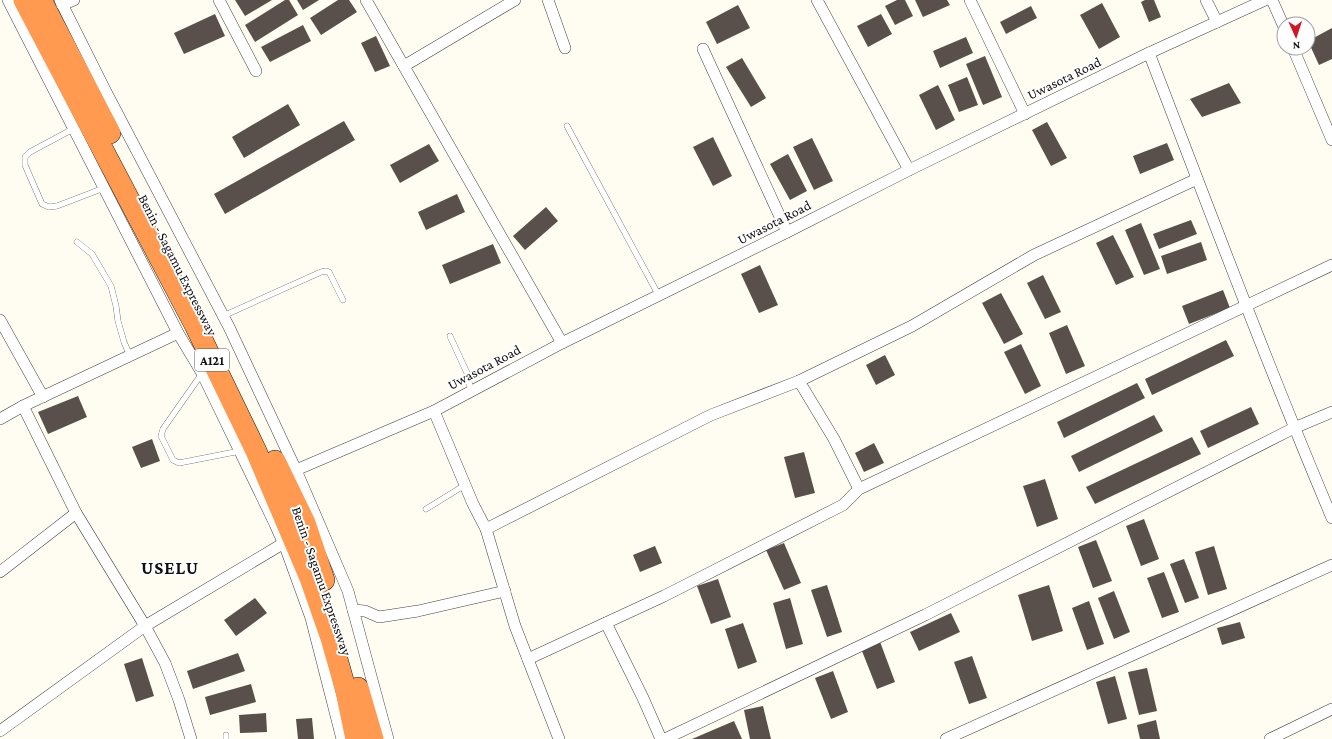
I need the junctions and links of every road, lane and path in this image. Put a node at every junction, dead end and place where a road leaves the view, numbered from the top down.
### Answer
1 (8, 0) edge
2 (24, 0) edge
3 (41, 0) edge
4 (74, 0) edge
5 (219, 0) edge
6 (366, 0) edge
7 (515, 0) edge
8 (548, 0) edge
9 (817, 0) edge
10 (970, 0) edge
11 (1206, 0) edge
12 (1265, 0) edge
13 (1272, 0) edge
14 (61, 2) edge
15 (1279, 16) edge
16 (1217, 22) junction
17 (565, 48) dead end
18 (703, 49) dead end
19 (1148, 54) junction
20 (1296, 56) edge
21 (404, 66) junction
22 (256, 71) dead end
23 (1025, 114) junction
24 (567, 126) dead end
25 (73, 129) junction
26 (1332, 140) edge
27 (908, 170) junction
28 (1197, 179) junction
29 (104, 188) junction
30 (787, 232) junction
31 (77, 242) dead end
32 (1332, 265) edge
33 (659, 296) junction
34 (343, 300) dead end
35 (1245, 306) junction
36 (223, 316) junction
37 (0, 320) edge
38 (178, 333) junction
39 (450, 336) dead end
40 (562, 343) junction
41 (130, 356) junction
42 (207, 367) junction
43 (799, 381) junction
44 (471, 391) junction
45 (43, 397) junction
46 (23, 406) junction
47 (434, 411) junction
48 (1332, 412) edge
49 (0, 419) edge
50 (1294, 428) junction
51 (240, 451) junction
52 (296, 470) junction
53 (465, 485) junction
54 (859, 489) junction
55 (426, 509) dead end
56 (76, 512) junction
57 (1332, 518) edge
58 (486, 529) junction
59 (284, 543) junction
60 (1332, 565) edge
61 (0, 572) edge
62 (505, 591) junction
63 (353, 610) junction
64 (606, 623) junction
65 (145, 626) junction
66 (528, 659) junction
67 (1332, 708) edge
68 (0, 731) edge
69 (191, 739) edge
70 (342, 739) edge
71 (356, 739) edge
72 (373, 739) edge
73 (388, 739) edge
74 (559, 739) edge
75 (661, 739) edge
76 (664, 739) edge
77 (946, 739) edge
78 (1270, 739) edge

1 - 25 street
2 - 42 highway, A121
3 - 72 highway, Benin - Sagamu Expressway / A121
4 - 14 street
5 - 22 street
6 - 21 street
7 - 21 street
8 - 17 street
9 - 27 street
10 - 23 street
11 - 16 street
12 - 16 street, Uwasota Road
13 - 15 street
14 - 36 street
16 - 19 street, Uwasota Road
18 - 30 street
19 - 23 street, Uwasota Road
19 - 28 street
20 - 26 street
21 - 40 street
23 - 27 street, Uwasota Road
24 - 33 lane
25 - 29 street
25 - 29 lane
27 - 30 street, Uwasota Road
28 - 35 street
28 - 43 street
29 - 38 street
30 - 33 street, Uwasota Road
31 - 41 lane
32 - 35 street
33 - 40 street, Uwasota Road
34 - 36 lane
35 - 50 street
35 - 54 street
36 - 52 street
37 - 45 street
38 - 41 street
38 - 42 street
39 - 44 lane
40 - 44 street, Uwasota Road
41 - 45 street
42 - 51 street
42 - 51 lane
42 - 71 highway, A121
43 - 54 street
43 - 58 street
44 - 47 street, Uwasota Road
45 - 46 street
46 - 49 street
46 - 56 street
47 - 52 street, Uwasota Road
47 - 53 street
48 - 50 street
50 - 57 street
50 - 76 street
51 - 59 street
52 - 63 street
53 - 55 lane
53 - 58 street
54 - 64 street
56 - 61 street
56 - 65 street
58 - 62 street
59 - 65 street
59 - 70 street
60 - 77 street
62 - 63 street
62 - 66 street
63 - 73 street
64 - 66 street
64 - 75 street
65 - 68 street
65 - 69 street
66 - 74 street
67 - 78 street

